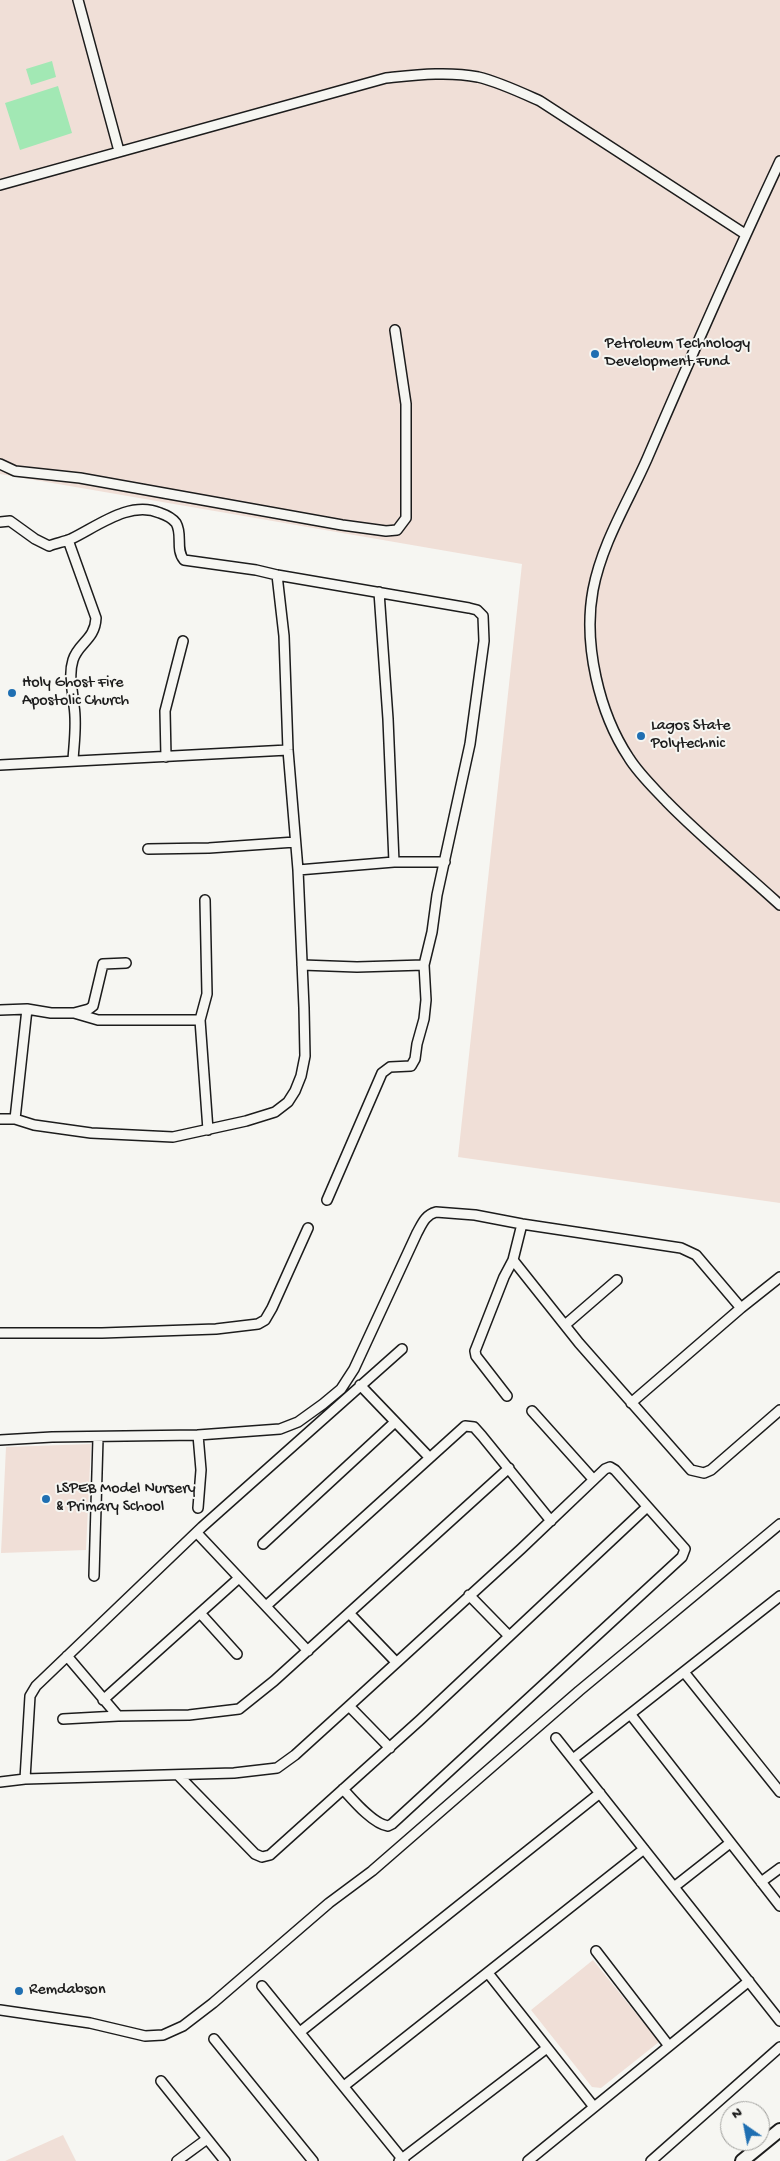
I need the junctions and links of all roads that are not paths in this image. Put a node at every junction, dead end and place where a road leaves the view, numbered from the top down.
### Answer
1 (78, 0) edge
2 (119, 151) junction
3 (780, 161) edge
4 (0, 185) edge
5 (745, 234) junction
6 (395, 330) dead end
7 (0, 464) edge
8 (0, 522) edge
9 (68, 540) junction
10 (277, 575) junction
11 (379, 592) junction
12 (183, 642) dead end
13 (288, 750) junction
14 (166, 757) junction
15 (73, 760) junction
16 (0, 765) edge
17 (295, 842) junction
18 (148, 849) dead end
19 (394, 862) junction
20 (445, 862) junction
21 (298, 870) junction
22 (205, 900) dead end
23 (780, 905) edge
24 (126, 962) dead end
25 (302, 965) junction
26 (424, 965) junction
27 (27, 1009) junction
28 (0, 1010) edge
29 (74, 1013) junction
30 (200, 1020) junction
31 (0, 1119) edge
32 (15, 1119) junction
33 (208, 1130) junction
34 (327, 1200) dead end
35 (522, 1224) junction
36 (308, 1228) dead end
37 (513, 1260) junction
38 (780, 1278) edge
39 (618, 1280) dead end
40 (741, 1308) junction
41 (565, 1326) junction
42 (0, 1333) edge
43 (402, 1349) dead end
44 (360, 1385) junction
45 (507, 1396) dead end
46 (631, 1403) junction
47 (780, 1410) edge
48 (532, 1411) dead end
49 (395, 1422) junction
50 (198, 1435) junction
51 (98, 1438) junction
52 (0, 1440) edge
53 (429, 1457) junction
54 (509, 1468) junction
55 (593, 1479) junction
56 (647, 1507) junction
57 (198, 1508) dead end
58 (551, 1521) junction
59 (780, 1524) edge
60 (197, 1533) junction
61 (263, 1544) dead end
62 (94, 1576) dead end
63 (239, 1578) junction
64 (469, 1595) junction
65 (780, 1596) edge
66 (266, 1606) junction
67 (200, 1613) junction
68 (349, 1613) junction
69 (509, 1636) junction
70 (308, 1651) junction
71 (237, 1654) dead end
72 (67, 1656) junction
73 (396, 1662) junction
74 (684, 1672) junction
75 (103, 1700) junction
76 (349, 1706) junction
77 (631, 1715) junction
78 (118, 1716) junction
79 (63, 1719) dead end
80 (556, 1738) dead end
81 (390, 1748) junction
82 (573, 1759) junction
83 (178, 1775) junction
84 (25, 1779) junction
85 (0, 1782) edge
86 (343, 1789) junction
87 (780, 1792) edge
88 (600, 1793) junction
89 (730, 1843) junction
90 (644, 1849) junction
91 (780, 1868) edge
92 (761, 1882) junction
93 (674, 1887) junction
94 (780, 1906) edge
95 (596, 1951) dead end
96 (488, 1973) junction
97 (749, 1981) junction
98 (262, 1986) dead end
99 (0, 2010) edge
100 (780, 2021) edge
101 (300, 2032) junction
102 (214, 2039) dead end
103 (669, 2046) junction
104 (780, 2047) edge
105 (548, 2048) junction
106 (161, 2081) dead end
107 (344, 2086) junction
108 (594, 2107) junction
109 (780, 2130) edge
110 (207, 2138) junction
111 (402, 2160) edge
112 (177, 2161) edge
113 (225, 2161) edge
114 (313, 2161) edge
115 (528, 2161) edge
116 (651, 2161) edge
117 (742, 2161) edge

1 - 2 street
2 - 4 street
2 - 5 street
3 - 5 street
5 - 23 street
6 - 7 street
8 - 9 street
9 - 10 street
9 - 15 street
10 - 11 street
10 - 13 street
11 - 19 street
11 - 20 street
12 - 14 street
13 - 14 street
13 - 17 street
14 - 15 street
15 - 16 street
17 - 18 street
17 - 21 street
19 - 20 street
19 - 21 street
20 - 26 street
21 - 25 street
22 - 30 street
24 - 29 street
25 - 26 street
25 - 33 street
26 - 34 street
27 - 28 street
27 - 29 street
27 - 32 street
29 - 30 street
30 - 33 street
31 - 32 street
32 - 33 street
35 - 37 street
35 - 40 street
35 - 50 street
36 - 42 street
37 - 41 street
37 - 45 street
38 - 40 street
39 - 41 street
40 - 46 street
41 - 46 street
43 - 44 street
44 - 49 street
44 - 60 street
46 - 47 street
48 - 55 street
49 - 53 street
49 - 61 street
50 - 51 street
50 - 57 street
51 - 52 street
51 - 62 street
53 - 54 street
53 - 66 street
54 - 58 street
54 - 68 street
55 - 56 street
55 - 58 street
56 - 69 street
56 - 86 street
58 - 64 street
59 - 99 street
60 - 63 street
60 - 72 street
63 - 66 street
63 - 67 street
64 - 69 street
64 - 73 street
65 - 74 street
66 - 70 street
67 - 71 street
67 - 75 street
68 - 70 street
68 - 73 street
69 - 81 street
70 - 78 street
72 - 75 street
72 - 84 street
73 - 76 street
74 - 77 street
74 - 87 street
75 - 78 street
76 - 81 street
76 - 83 street
77 - 82 street
77 - 89 street
78 - 79 street
80 - 82 street
81 - 86 street
82 - 88 street
83 - 84 street
83 - 86 street
84 - 85 street
88 - 90 street
88 - 101 street
89 - 92 street
89 - 93 street
90 - 93 street
90 - 96 street
91 - 92 street
92 - 94 street
93 - 97 street
95 - 103 street
96 - 105 street
96 - 107 street
97 - 100 street
97 - 103 street
98 - 101 street
101 - 107 street
102 - 114 street
103 - 108 street
104 - 116 street
105 - 108 street
105 - 111 street
106 - 110 street
107 - 111 street
108 - 115 street
109 - 117 main road
110 - 112 street
110 - 113 street

